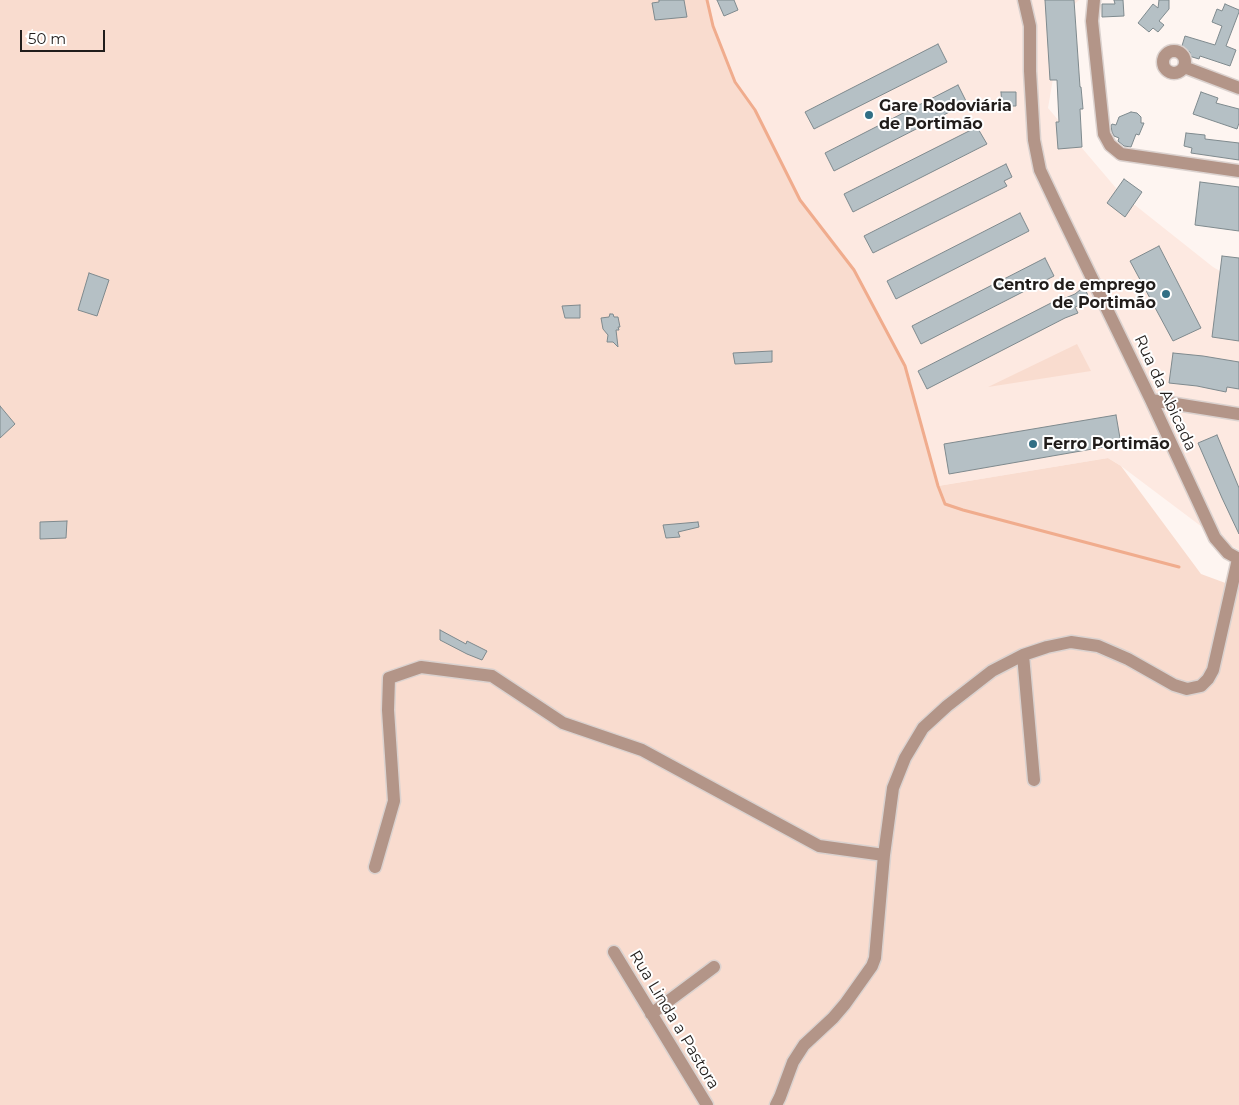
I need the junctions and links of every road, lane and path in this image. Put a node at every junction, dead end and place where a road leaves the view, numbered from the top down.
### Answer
1 (1024, 0) edge
2 (1030, 0) edge
3 (1094, 0) edge
4 (1030, 26) junction
5 (1184, 68) dead end
6 (1239, 88) edge
7 (1239, 171) edge
8 (1151, 400) junction
9 (1239, 414) edge
10 (1238, 559) edge
11 (1023, 655) junction
12 (1034, 780) dead end
13 (884, 854) junction
14 (374, 867) dead end
15 (614, 952) dead end
16 (714, 967) dead end
17 (652, 1014) junction
18 (706, 1105) edge
19 (776, 1105) edge

1 - 4 street, Rua da Abicada
2 - 4 street
3 - 7 street
4 - 8 street, Rua da Abicada
5 - 6 street
8 - 9 street
8 - 10 street, Rua da Abicada
10 - 11 street
11 - 12 street
11 - 13 street
13 - 14 street
13 - 19 street
15 - 17 street, Rua Linda a Pastora
16 - 17 street
17 - 18 street, Rua Linda a Pastora

